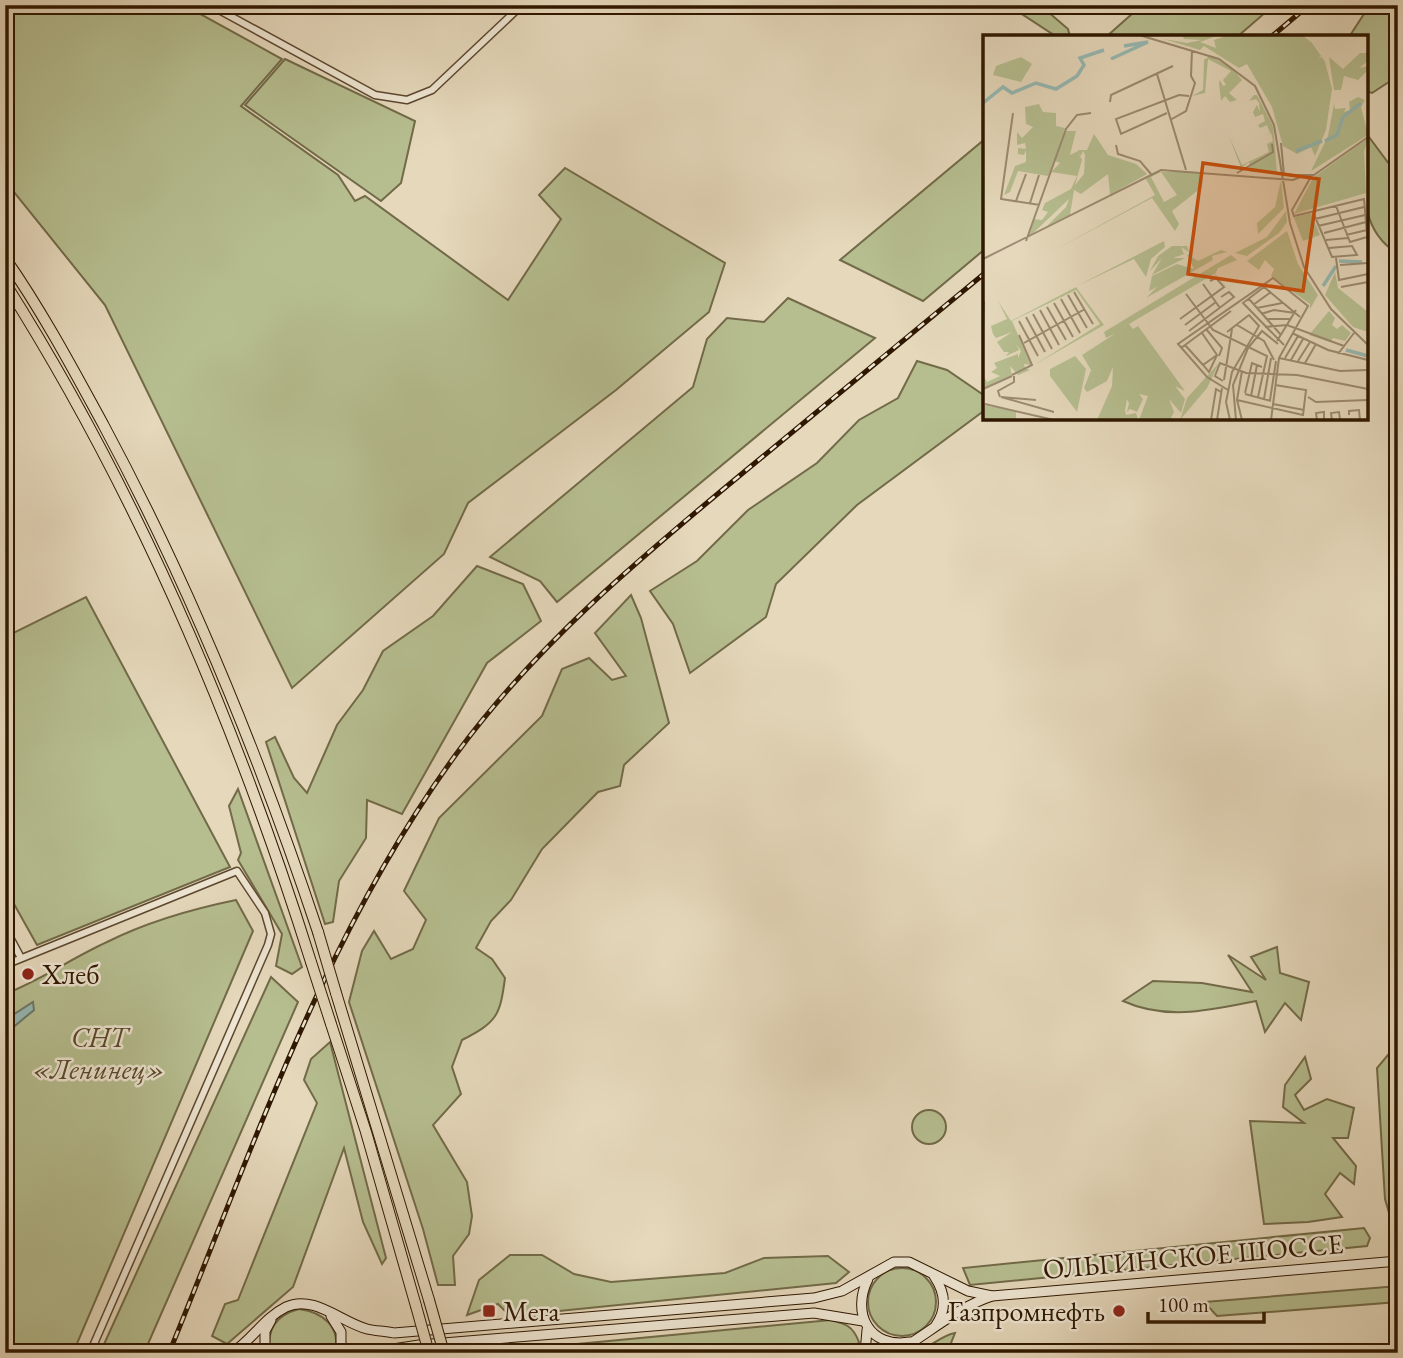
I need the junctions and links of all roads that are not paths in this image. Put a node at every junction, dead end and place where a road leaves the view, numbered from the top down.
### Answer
1 (210, 5) edge
2 (519, 6) edge
3 (5, 258) edge
4 (5, 283) edge
5 (5, 928) edge
6 (21, 958) junction
7 (5, 965) edge
8 (1398, 1261) edge
9 (932, 1274) junction
10 (868, 1279) junction
11 (992, 1296) junction
12 (329, 1313) junction
13 (274, 1315) junction
14 (865, 1326) junction
15 (931, 1332) junction
16 (918, 1339) junction
17 (415, 1349) edge
18 (90, 1353) edge
19 (232, 1353) edge
20 (265, 1353) edge
21 (341, 1353) edge
22 (367, 1353) edge
23 (429, 1353) edge
24 (444, 1353) edge
25 (865, 1353) edge
26 (895, 1353) edge

1 - 2 street
3 - 24 main road, bridge
4 - 23 main road, bridge
5 - 6 street
6 - 7 street
6 - 18 street
8 - 11 main road, ОЛЬГИНСКОЕ ШОССЕ
9 - 10 main road
9 - 11 main road
9 - 15 main road
10 - 12 main road
10 - 14 main road
11 - 15 main road
12 - 13 main road
12 - 21 main road
13 - 19 main road
13 - 20 main road
14 - 16 main road
14 - 17 main road
14 - 25 main road
15 - 16 main road
16 - 26 main road
17 - 22 main road

